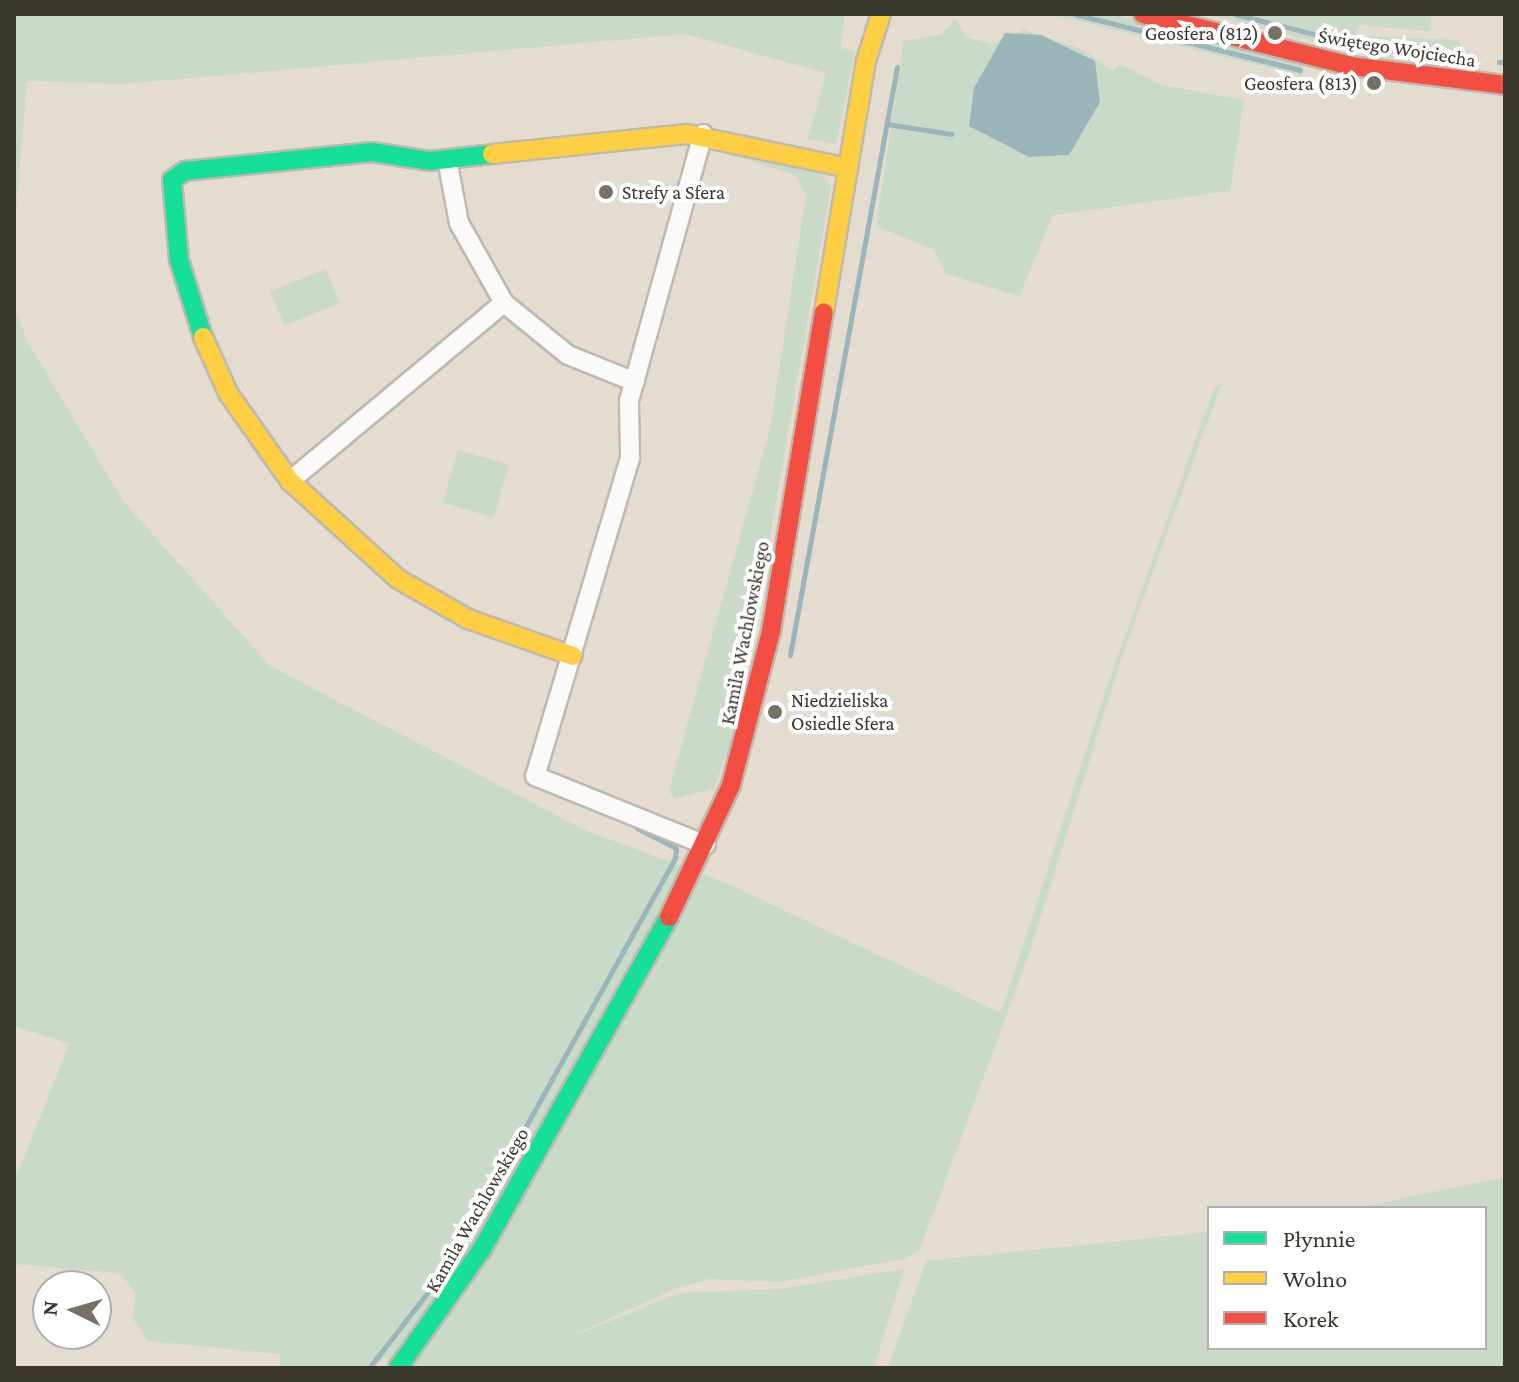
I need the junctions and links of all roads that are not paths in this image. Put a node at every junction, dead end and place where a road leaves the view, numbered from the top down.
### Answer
1 (864, 14) edge
2 (881, 14) edge
3 (1143, 14) edge
4 (866, 61) junction
5 (1505, 85) edge
6 (703, 134) junction
7 (447, 159) junction
8 (848, 168) junction
9 (504, 303) junction
10 (635, 382) junction
11 (290, 481) junction
12 (573, 656) junction
13 (706, 845) junction
14 (398, 1368) edge

1 - 4 street, Kamila Wachlowskiego
2 - 4 street, Kamila Wachlowskiego
3 - 5 street, Świętego Wojciecha
4 - 8 street, Kamila Wachlowskiego
6 - 7 street
6 - 8 street
6 - 10 street
7 - 9 street
7 - 11 street
8 - 13 street, Kamila Wachlowskiego
9 - 10 street
9 - 11 street
10 - 12 street
11 - 12 street
12 - 13 street
13 - 14 street, Kamila Wachlowskiego

